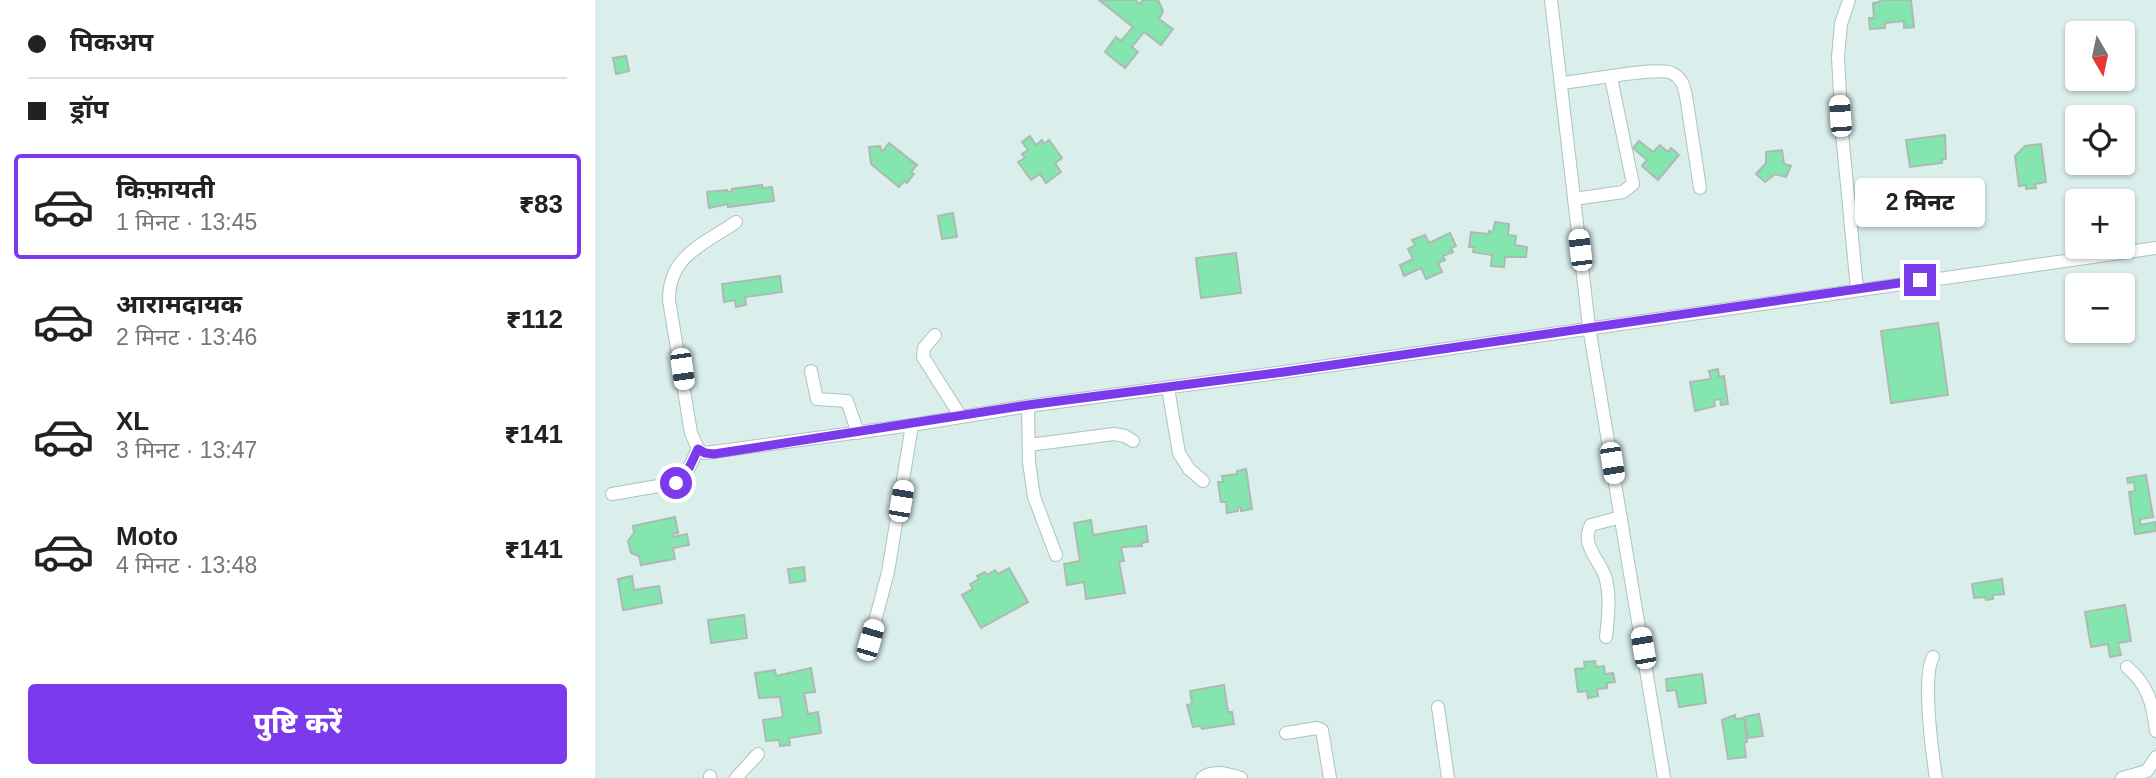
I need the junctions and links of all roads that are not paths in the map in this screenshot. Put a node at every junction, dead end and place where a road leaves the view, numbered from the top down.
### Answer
1 (1551, 0) edge
2 (1849, 0) edge
3 (1611, 78) junction
4 (1563, 83) junction
5 (1700, 188) dead end
6 (1574, 199) junction
7 (736, 222) dead end
8 (2156, 248) edge
9 (1857, 289) junction
10 (1589, 327) junction
11 (935, 335) dead end
12 (811, 371) dead end
13 (1167, 388) junction
14 (1028, 405) junction
15 (961, 417) junction
16 (912, 425) junction
17 (858, 433) junction
18 (1133, 441) dead end
19 (1029, 445) junction
20 (698, 449) junction
21 (1203, 481) dead end
22 (611, 494) dead end
23 (1621, 517) junction
24 (1056, 555) dead end
25 (1607, 637) dead end
26 (870, 640) dead end
27 (1933, 657) dead end
28 (2127, 667) dead end
29 (1438, 707) dead end
30 (2156, 731) edge
31 (1286, 733) dead end
32 (758, 754) dead end
33 (2156, 757) edge
34 (736, 778) edge
35 (1202, 778) edge
36 (1241, 778) edge
37 (1330, 778) edge
38 (1448, 778) edge
39 (1664, 778) edge
40 (1936, 778) edge
41 (2122, 778) edge

1 - 4 street
2 - 9 street
3 - 4 street
3 - 5 street
3 - 6 street
4 - 6 street
6 - 10 street
7 - 20 street
8 - 9 street
9 - 10 street
10 - 13 street
10 - 23 street
11 - 15 street
12 - 17 street
13 - 14 street
13 - 21 street
14 - 15 street
14 - 19 street
15 - 16 street
16 - 17 street
16 - 26 street
17 - 20 street
18 - 19 street
19 - 24 street
20 - 22 street
23 - 25 street
23 - 39 street
27 - 40 street
28 - 30 street
29 - 38 street
31 - 37 street
32 - 34 street
33 - 41 street
35 - 36 street

